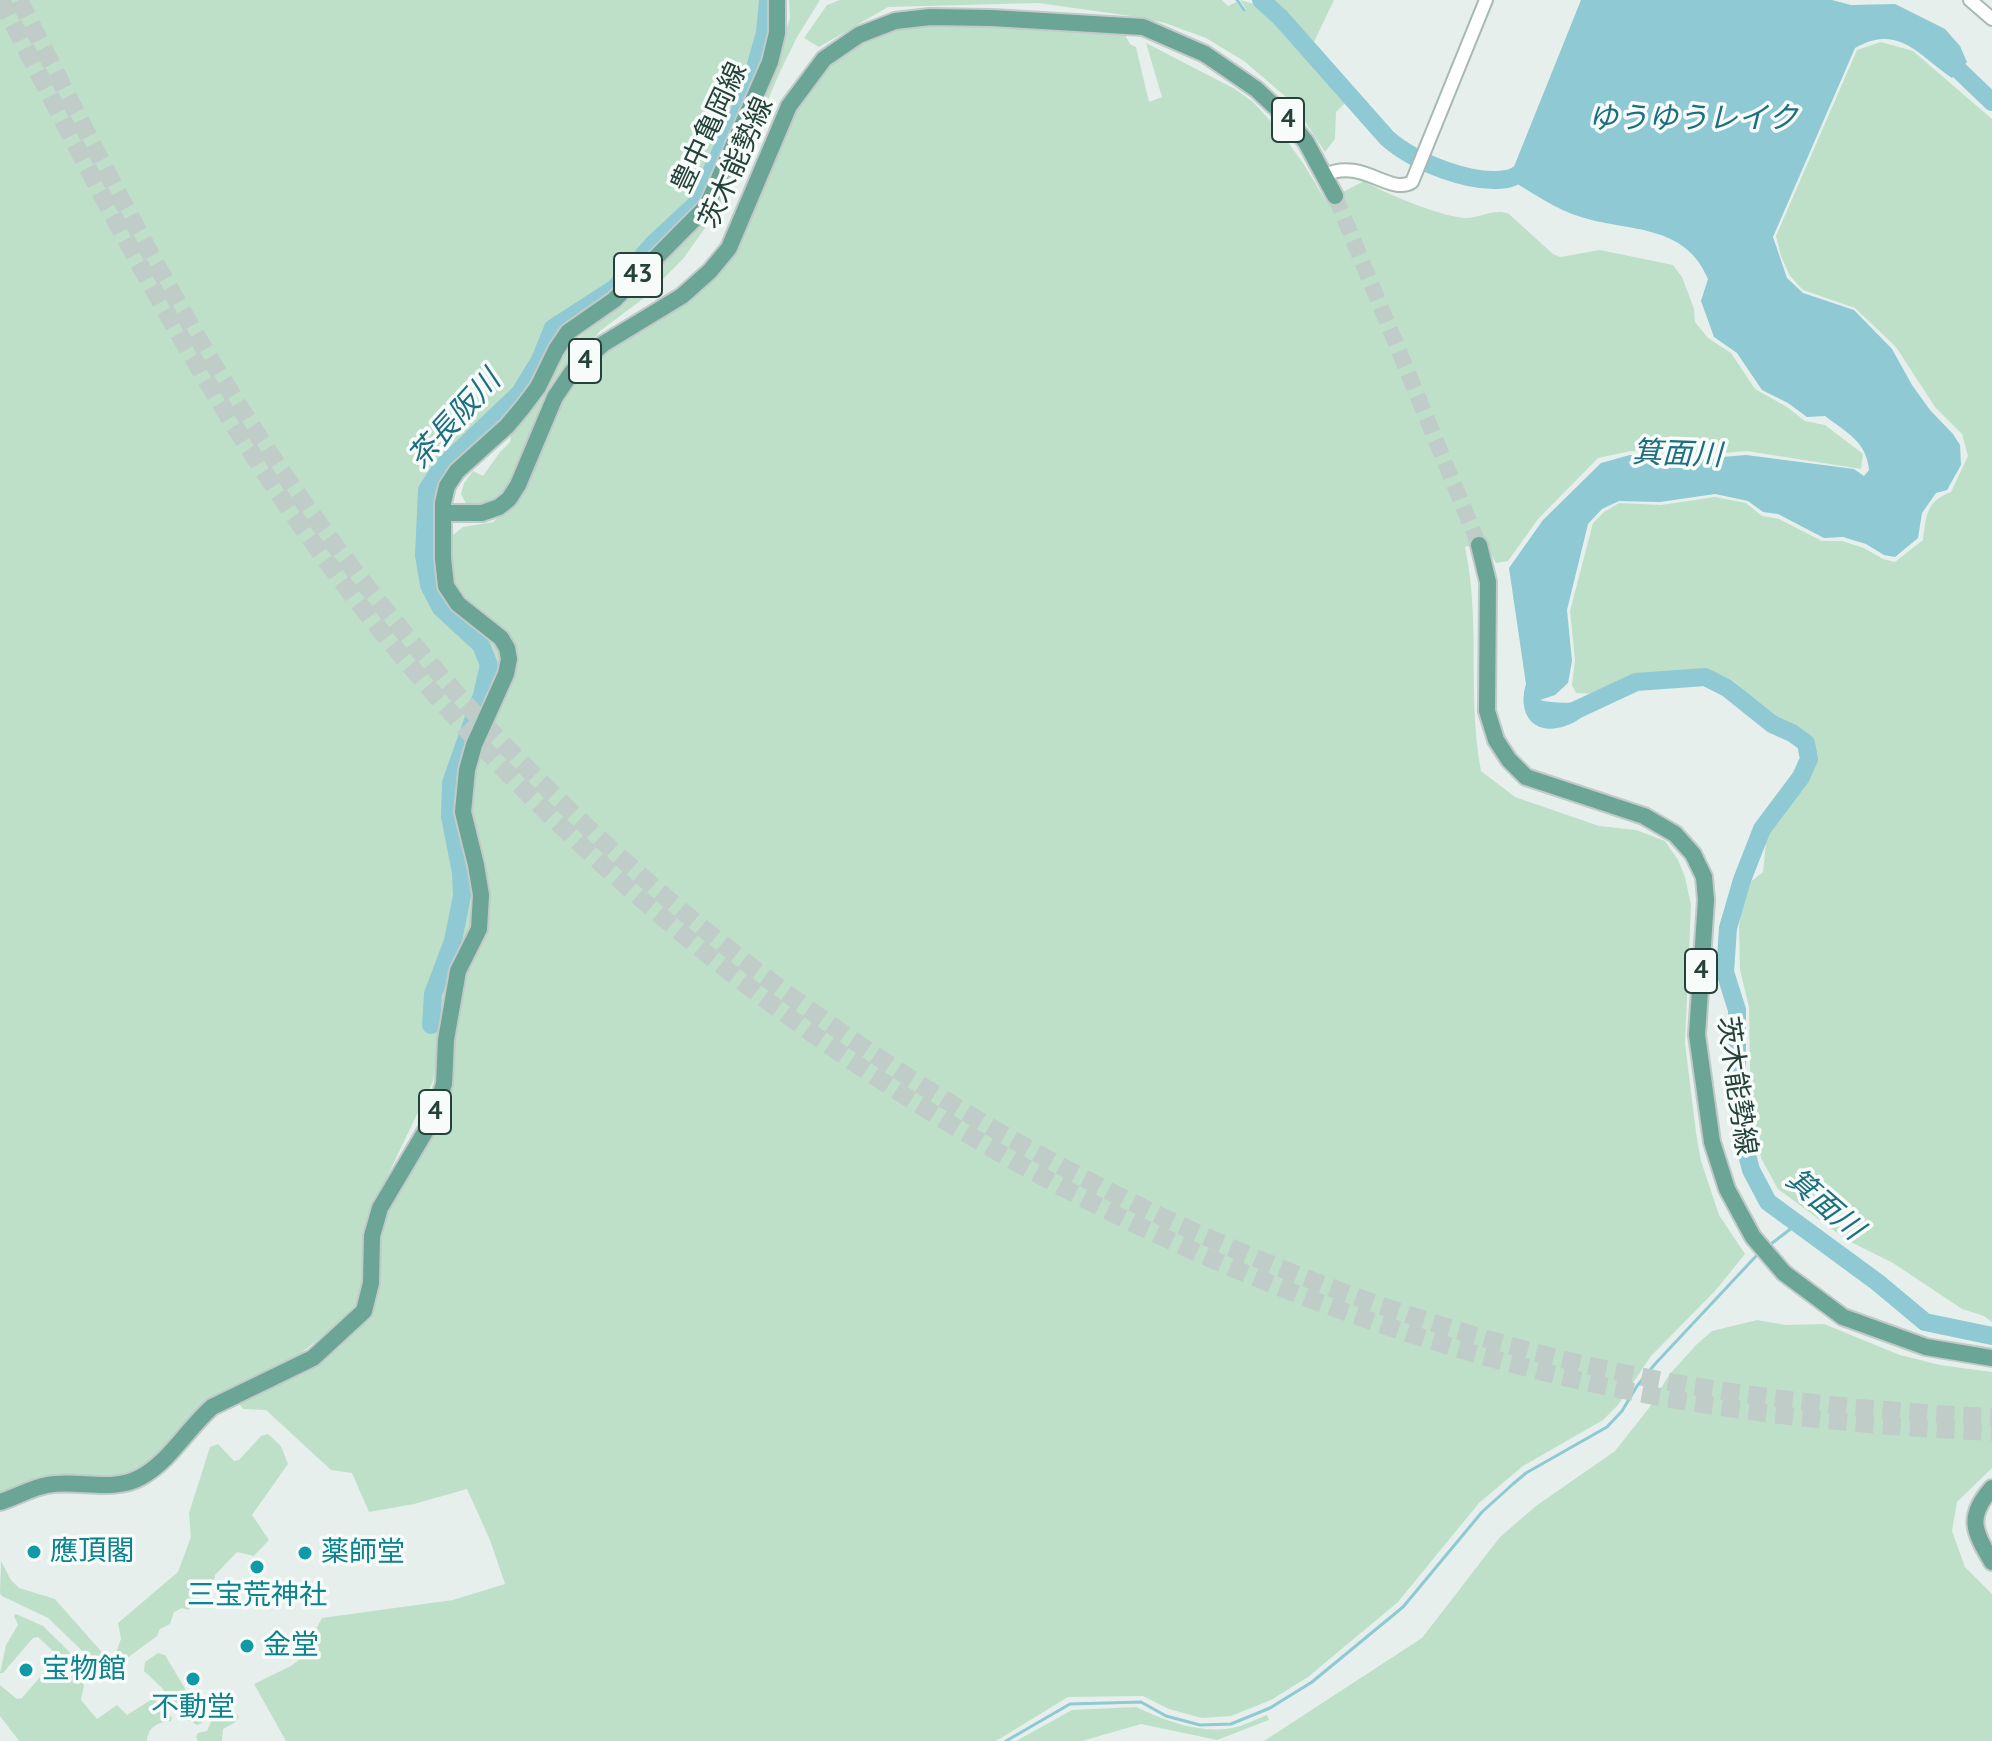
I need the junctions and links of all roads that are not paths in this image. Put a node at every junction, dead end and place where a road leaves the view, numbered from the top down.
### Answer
1 (777, 0) edge
2 (1486, 0) edge
3 (1970, 0) edge
4 (1992, 19) edge
5 (1324, 173) junction
6 (1335, 196) tunnel mouth
7 (443, 513) junction
8 (1479, 545) tunnel mouth
9 (1992, 1358) edge
10 (1992, 1488) edge
11 (0, 1502) edge
12 (1992, 1562) edge

1 - 7 main road, 豊中亀岡線 / 43
2 - 5 street
3 - 4 street
5 - 6 main road, 茨木能勢線 / 4
5 - 7 main road, 茨木能勢線 / 4
7 - 11 main road, 4
8 - 9 main road, 茨木能勢線 / 4
10 - 12 main road

